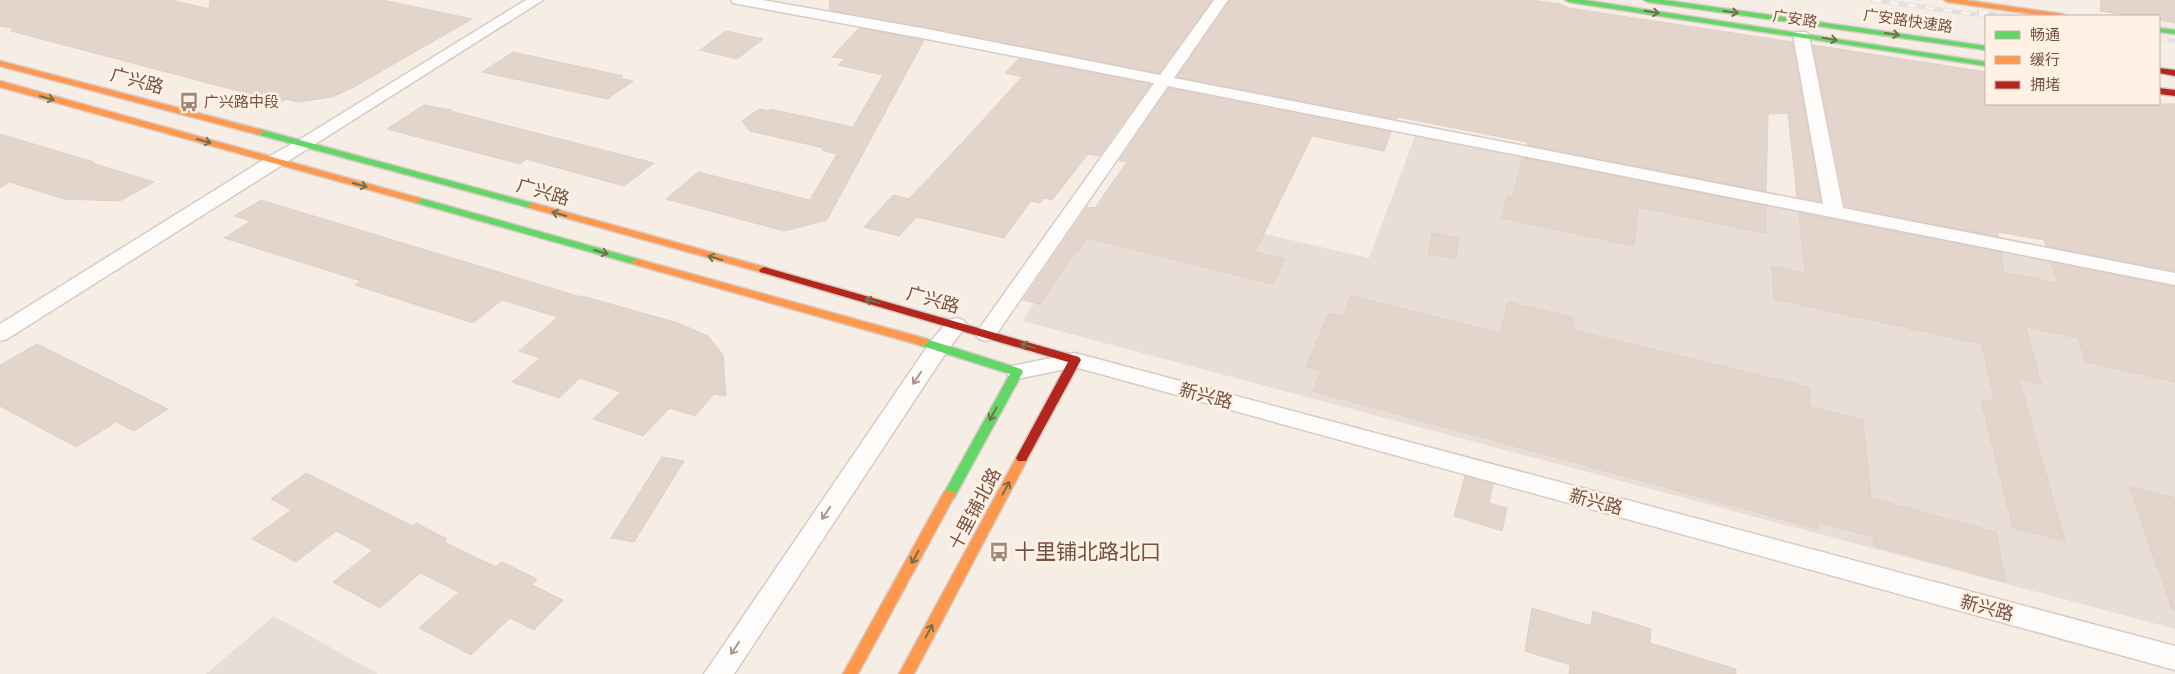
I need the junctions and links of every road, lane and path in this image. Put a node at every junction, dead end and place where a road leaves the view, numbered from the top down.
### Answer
1 (536, 0) edge
2 (738, 0) edge
3 (1221, 0) edge
4 (1569, 0) edge
5 (1648, 0) edge
6 (1948, 0) edge
7 (2055, 15) edge
8 (2160, 30) edge
9 (2175, 32) edge
10 (1800, 35) junction
11 (1985, 48) edge
12 (0, 62) edge
13 (1985, 64) edge
14 (2160, 71) edge
15 (2175, 74) edge
16 (1163, 80) junction
17 (0, 84) edge
18 (2160, 85) edge
19 (2175, 87) edge
20 (2160, 91) edge
21 (2175, 93) edge
22 (305, 144) junction
23 (274, 161) junction
24 (1834, 212) junction
25 (2175, 279) edge
26 (956, 325) junction
27 (0, 334) edge
28 (986, 334) junction
29 (939, 346) junction
30 (1075, 360) junction
31 (1017, 372) junction
32 (2175, 658) edge
33 (718, 674) edge
34 (850, 674) edge
35 (906, 674) edge

1 - 22 street
2 - 16 street
3 - 16 street
4 -> 10 main road, 广安路
5 -> 11 main road, 广安路快速路
6 - 7 main road
8 - 9 main road
10 -> 13 main road, 广安路
10 - 24 street
12 - 22 main road, 广兴路
14 - 15 main road
16 - 24 street
16 - 28 street
17 -> 23 main road
18 - 19 main road
20 - 21 main road
22 - 23 street
26 -> 22 main road, 广兴路
23 - 27 street
23 -> 29 main road
24 - 25 street
26 - 28 main road, 广兴路
26 - 29 street
30 -> 28 main road, 广兴路
29 - 31 main road
29 -> 33 street
30 - 31 street, 新兴路
30 - 32 street, 新兴路
35 -> 30 main road, 十里铺北路
31 -> 34 main road, 十里铺北路

